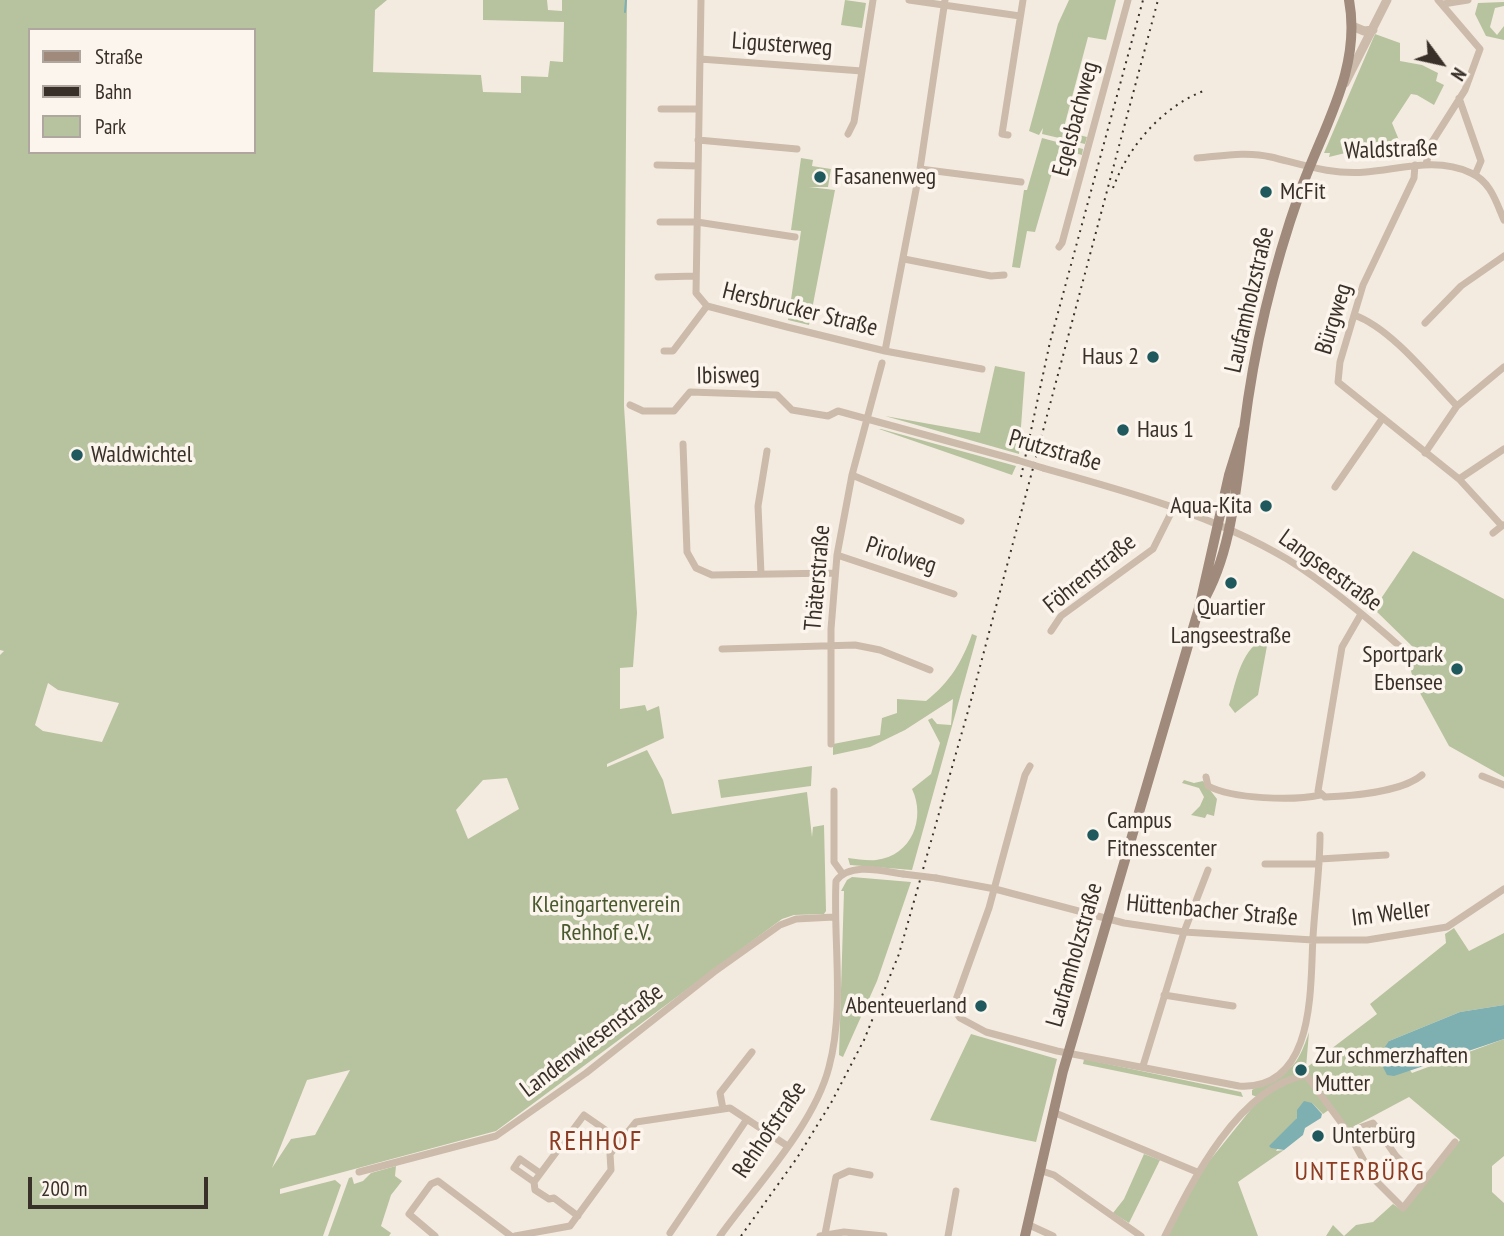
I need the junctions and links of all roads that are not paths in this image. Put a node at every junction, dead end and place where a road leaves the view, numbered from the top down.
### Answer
1 (701, 0) edge
2 (873, 0) edge
3 (909, 0) edge
4 (1023, 0) edge
5 (1128, 0) edge
6 (1349, 0) edge
7 (1387, 0) edge
8 (1468, 0) edge
9 (944, 3) edge
10 (1442, 5) edge
11 (1020, 16) junction
12 (1352, 26) junction
13 (1373, 30) junction
14 (700, 59) junction
15 (862, 71) junction
16 (1342, 88) junction
17 (1459, 98) junction
18 (661, 109) dead end
19 (699, 109) junction
20 (848, 134) dead end
21 (1007, 135) dead end
22 (698, 140) junction
23 (797, 149) dead end
24 (1197, 158) dead end
25 (1426, 164) junction
26 (1415, 165) junction
27 (657, 166) dead end
28 (698, 166) junction
29 (920, 169) junction
30 (1308, 169) junction
31 (1475, 174) junction
32 (1021, 183) dead end
33 (1504, 220) edge
34 (660, 222) dead end
35 (697, 222) junction
36 (794, 237) dead end
37 (1059, 247) dead end
38 (1504, 256) edge
39 (904, 259) junction
40 (1004, 275) dead end
41 (658, 276) dead end
42 (695, 276) junction
43 (707, 306) junction
44 (1354, 315) junction
45 (1425, 323) dead end
46 (664, 351) dead end
47 (885, 351) junction
48 (882, 363) dead end
49 (1504, 367) edge
50 (982, 369) dead end
51 (630, 405) dead end
52 (1458, 406) junction
53 (868, 418) junction
54 (1382, 419) junction
55 (683, 444) dead end
56 (1504, 449) edge
57 (767, 451) dead end
58 (1425, 453) junction
59 (852, 475) junction
60 (1459, 479) junction
61 (1335, 487) dead end
62 (1173, 509) junction
63 (961, 521) dead end
64 (1503, 526) edge
65 (1223, 527) junction
66 (1493, 533) dead end
67 (837, 555) junction
68 (834, 573) junction
69 (761, 574) junction
70 (954, 594) dead end
71 (1362, 614) junction
72 (1051, 631) dead end
73 (831, 645) junction
74 (722, 649) dead end
75 (1405, 651) dead end
76 (930, 670) dead end
77 (831, 744) dead end
78 (1030, 765) dead end
79 (1422, 775) dead end
80 (1482, 776) dead end
81 (1206, 777) dead end
82 (1504, 785) edge
83 (834, 791) dead end
84 (1320, 794) junction
85 (1320, 835) dead end
86 (1386, 855) dead end
87 (1320, 862) junction
88 (1265, 864) dead end
89 (1208, 870) dead end
90 (842, 873) junction
91 (1504, 888) edge
92 (995, 889) junction
93 (834, 917) junction
94 (1107, 920) junction
95 (1184, 932) junction
96 (1313, 940) junction
97 (1164, 995) junction
98 (1233, 1006) dead end
99 (752, 1052) dead end
100 (1068, 1052) junction
101 (1143, 1066) junction
102 (1248, 1087) junction
103 (1255, 1103) junction
104 (723, 1109) junction
105 (1052, 1112) junction
106 (747, 1119) junction
107 (1348, 1132) junction
108 (620, 1140) junction
109 (1455, 1142) dead end
110 (786, 1145) junction
111 (1039, 1170) junction
112 (359, 1172) dead end
113 (1197, 1172) junction
114 (540, 1173) junction
115 (870, 1175) dead end
116 (534, 1182) junction
117 (1423, 1183) junction
118 (956, 1191) dead end
119 (578, 1216) junction
120 (1027, 1224) junction
121 (670, 1233) dead end
122 (822, 1235) edge
123 (435, 1236) edge
124 (513, 1236) edge
125 (720, 1236) edge
126 (884, 1236) edge
127 (947, 1236) edge
128 (1025, 1236) edge
129 (1053, 1236) edge
130 (1142, 1236) edge
131 (1165, 1236) edge

1 - 14 street, Hersbrucker Straße
2 - 15 street
3 - 9 street
4 - 11 street
5 - 37 street, Egelsbachweg
6 - 12 main road
7 - 13 street, Laufamholzstraße
8 - 10 street
9 - 11 street
9 - 29 street
10 - 17 street
11 - 21 street
12 - 13 street
12 - 16 main road
13 - 16 street, Laufamholzstraße
14 - 15 street, Ligusterweg
14 - 19 street, Hersbrucker Straße
15 - 20 street
16 - 30 main road, Laufamholzstraße
17 - 25 street
17 - 31 street
18 - 19 street
19 - 22 street, Hersbrucker Straße
22 - 23 street
22 - 28 street, Hersbrucker Straße
24 - 30 street, Waldstraße
25 - 26 street, Waldstraße
25 - 31 street, Waldstraße
26 - 30 street, Waldstraße
26 - 44 street, Bürgweg
27 - 28 street
28 - 35 street, Hersbrucker Straße
29 - 32 street
29 - 39 street
30 - 65 main road, Laufamholzstraße
31 - 33 street
34 - 35 street
35 - 36 street
35 - 42 street, Hersbrucker Straße
38 - 45 street
39 - 40 street
39 - 47 street
41 - 42 street, Hersbrucker Straße
42 - 43 street, Hersbrucker Straße
43 - 46 street, Hersbrucker Straße
43 - 47 street, Hersbrucker Straße
44 - 52 street
44 - 54 street, Bürgweg
47 - 50 street, Hersbrucker Straße
48 - 53 street, Thäterstraße
49 - 52 street
51 - 53 street, Ibisweg
52 - 58 street
53 - 59 street, Thäterstraße
53 - 62 street, Prutzstraße, bridge
54 - 58 street, Bürgweg
54 - 61 street
55 - 69 street
56 - 60 street
57 - 69 street
58 - 60 street, Bürgweg
59 - 63 street
59 - 67 street, Thäterstraße
60 - 64 street, Bürgweg
62 - 65 street, Prutzstraße
62 - 72 street, Föhrenstraße
64 - 66 street
65 - 71 street, Langseestraße
65 - 94 main road, Laufamholzstraße
67 - 68 street, Thäterstraße
67 - 70 street, Pirolweg
68 - 69 street
68 - 73 street, Thäterstraße
71 - 75 street, Langseestraße
71 - 84 street
73 - 74 street
73 - 76 street
73 - 77 street, Thäterstraße
78 - 92 street
79 - 84 street
80 - 82 street
81 - 84 street
83 - 90 street, Rehhofstraße
85 - 87 street
86 - 87 street
87 - 88 street
87 - 96 street
89 - 95 street
90 - 92 street, bridge
90 - 93 street, Rehhofstraße
91 - 96 street, Im Weller
92 - 94 street
92 - 100 street
93 - 110 street, Rehhofstraße
93 - 112 street, Landenwiesenstraße
94 - 95 street, Hüttenbacher Straße
94 - 100 main road, Laufamholzstraße
95 - 96 street, Hüttenbacher Straße
95 - 97 street
96 - 102 street
97 - 98 street
97 - 101 street
99 - 104 street
100 - 101 street
100 - 105 main road, Laufamholzstraße
101 - 102 street
102 - 103 street
103 - 107 street
103 - 113 street
104 - 106 street
104 - 108 street
105 - 111 main road, Laufamholzstraße
105 - 113 street
106 - 110 street
106 - 121 street
107 - 117 street
107 - 117 street
108 - 114 street
108 - 119 street
109 - 117 street
110 - 125 street, Rehhofstraße
111 - 120 main road, Laufamholzstraße
111 - 130 street
113 - 131 street
114 - 116 street
114 - 116 street
115 - 122 street
116 - 119 street
118 - 127 street
119 - 124 street
120 - 128 main road, Laufamholzstraße
120 - 129 street
122 - 126 street
123 - 124 street

